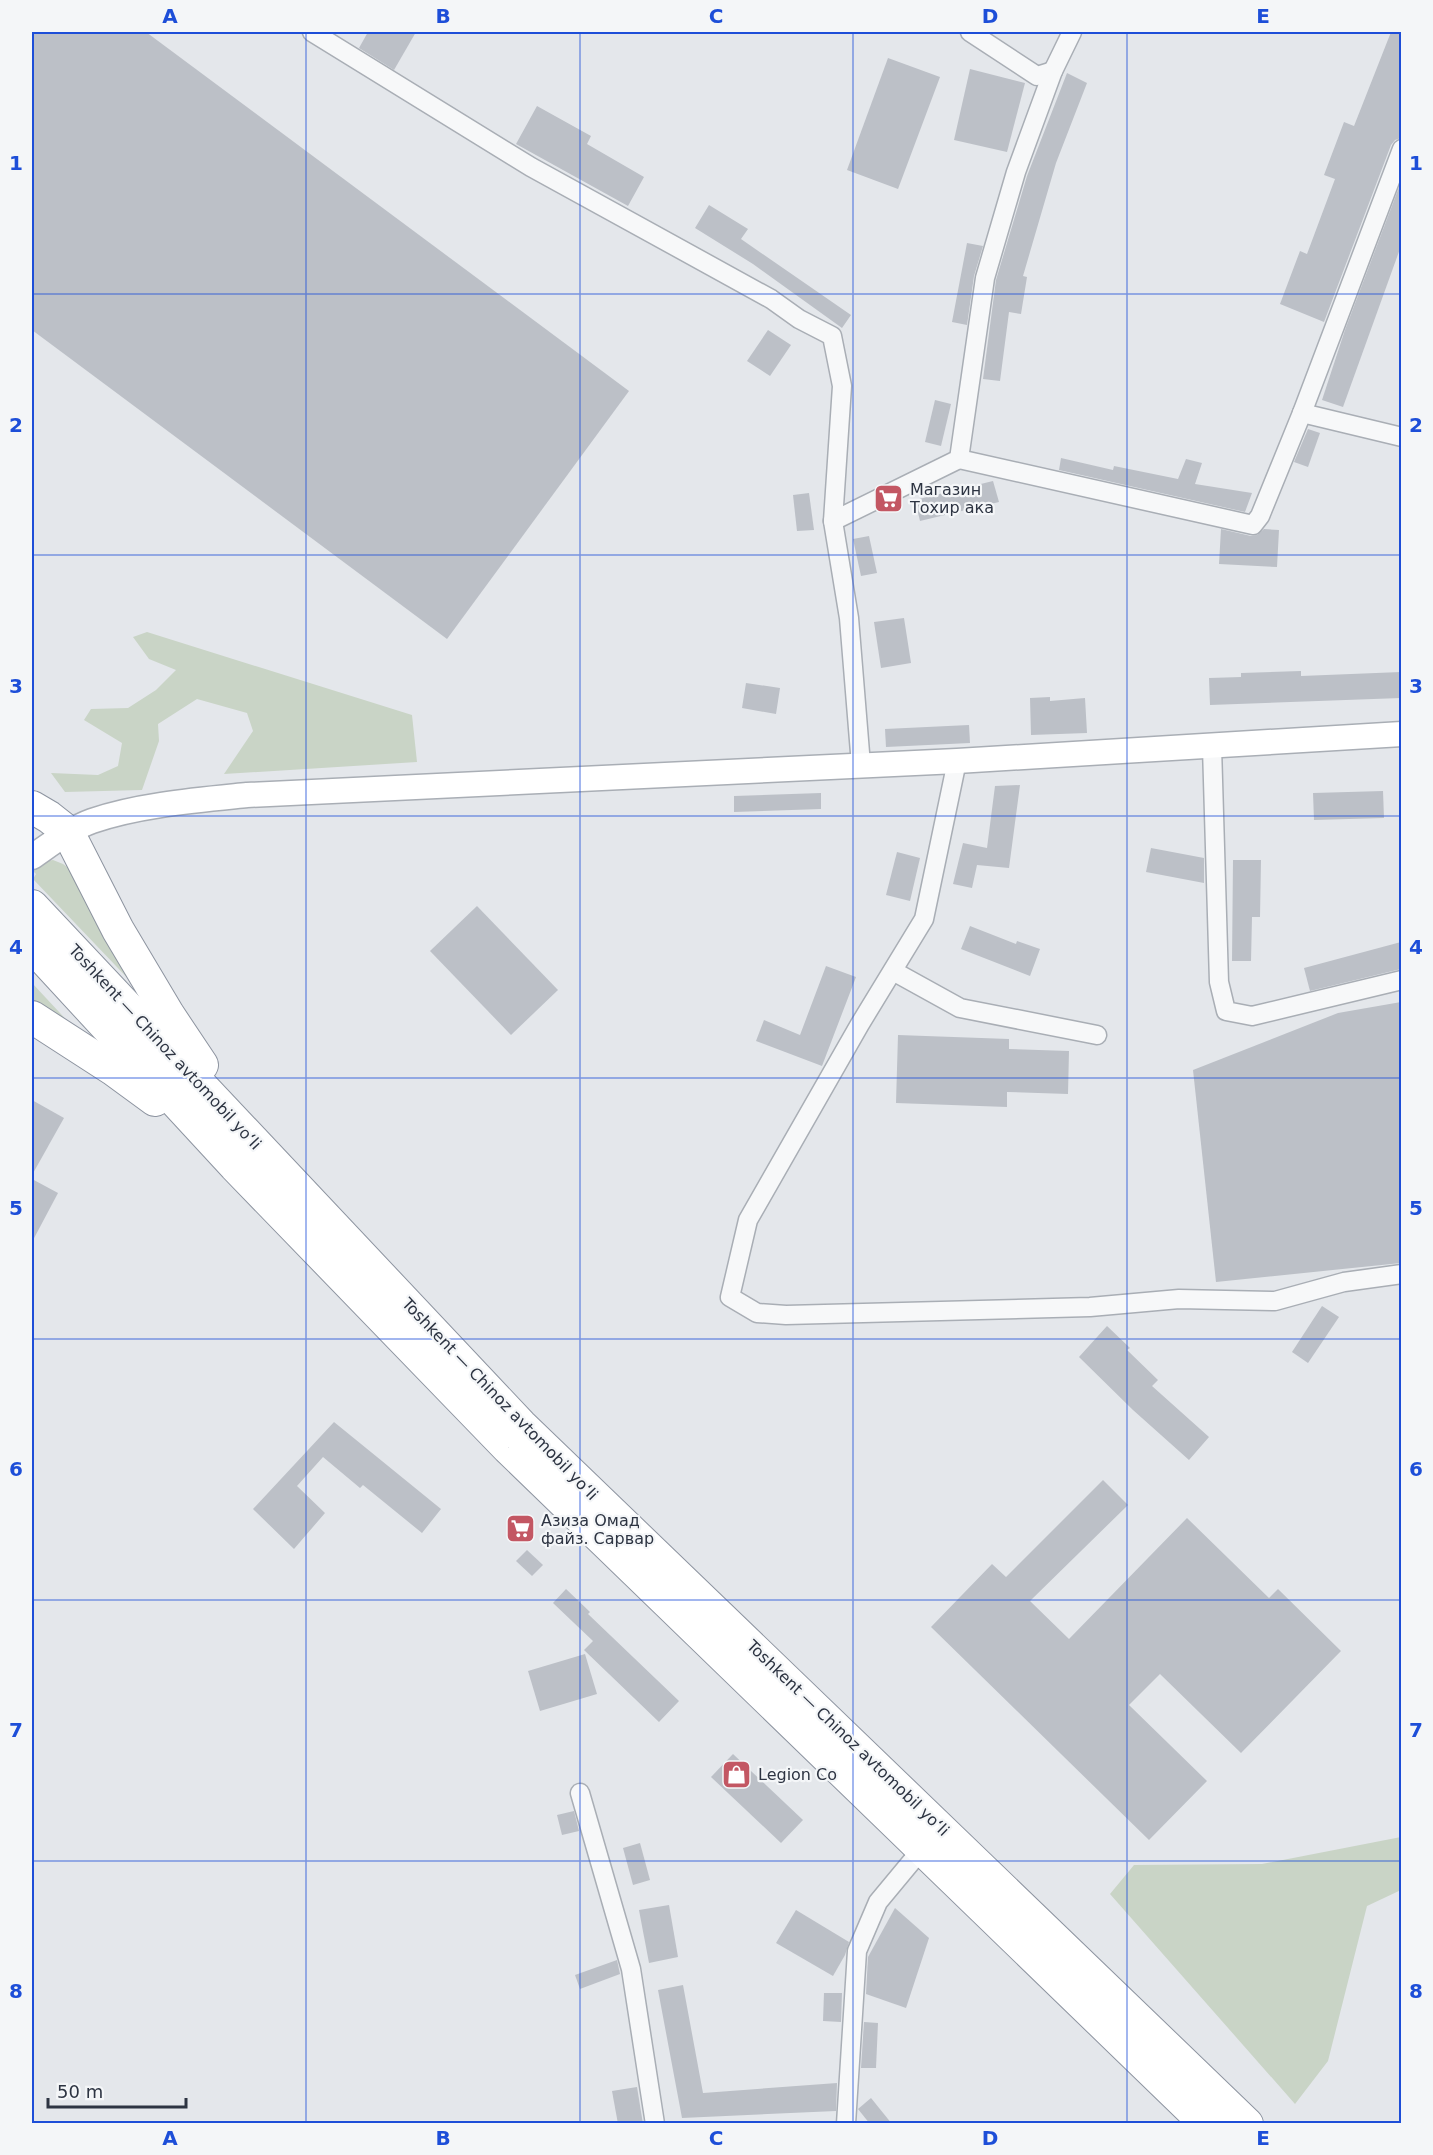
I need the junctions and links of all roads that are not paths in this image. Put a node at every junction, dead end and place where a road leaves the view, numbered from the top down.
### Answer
1 (312, 32) edge
2 (970, 32) edge
3 (1072, 32) edge
4 (1053, 71) junction
5 (1401, 149) edge
6 (1302, 412) junction
7 (1401, 437) edge
8 (959, 459) junction
9 (833, 521) junction
10 (1401, 734) edge
11 (1212, 747) junction
12 (957, 761) junction
13 (861, 765) junction
14 (49, 819) edge
15 (32, 856) edge
16 (32, 906) edge
17 (32, 946) edge
18 (893, 971) junction
19 (1401, 980) edge
20 (32, 1017) edge
21 (1097, 1035) dead end
22 (245, 1154) junction
23 (1401, 1274) edge
24 (580, 1793) dead end
25 (922, 1849) junction
26 (655, 2124) edge
27 (846, 2124) edge
28 (1206, 2124) edge
29 (1247, 2124) edge

1 - 9 street
2 - 4 street
3 - 4 street
4 - 8 street
5 - 6 street
6 - 7 street
6 - 8 street
8 - 9 street
9 - 13 street
10 - 11 main road
11 - 12 main road
11 - 19 street
12 - 13 main road
12 - 18 street
13 - 14 main road
14 - 15 main road
14 - 22 highway
16 - 22 highway, Toshkent — Chinoz avtomobil yoʻli
17 - 22 highway, Toshkent — Chinoz avtomobil yoʻli
18 - 21 street
18 - 23 street
20 - 22 highway
22 - 25 highway, Toshkent — Chinoz avtomobil yoʻli
22 - 29 highway, Toshkent — Chinoz avtomobil yoʻli
24 - 26 street
25 - 27 street
25 - 28 highway, Toshkent — Chinoz avtomobil yoʻli

